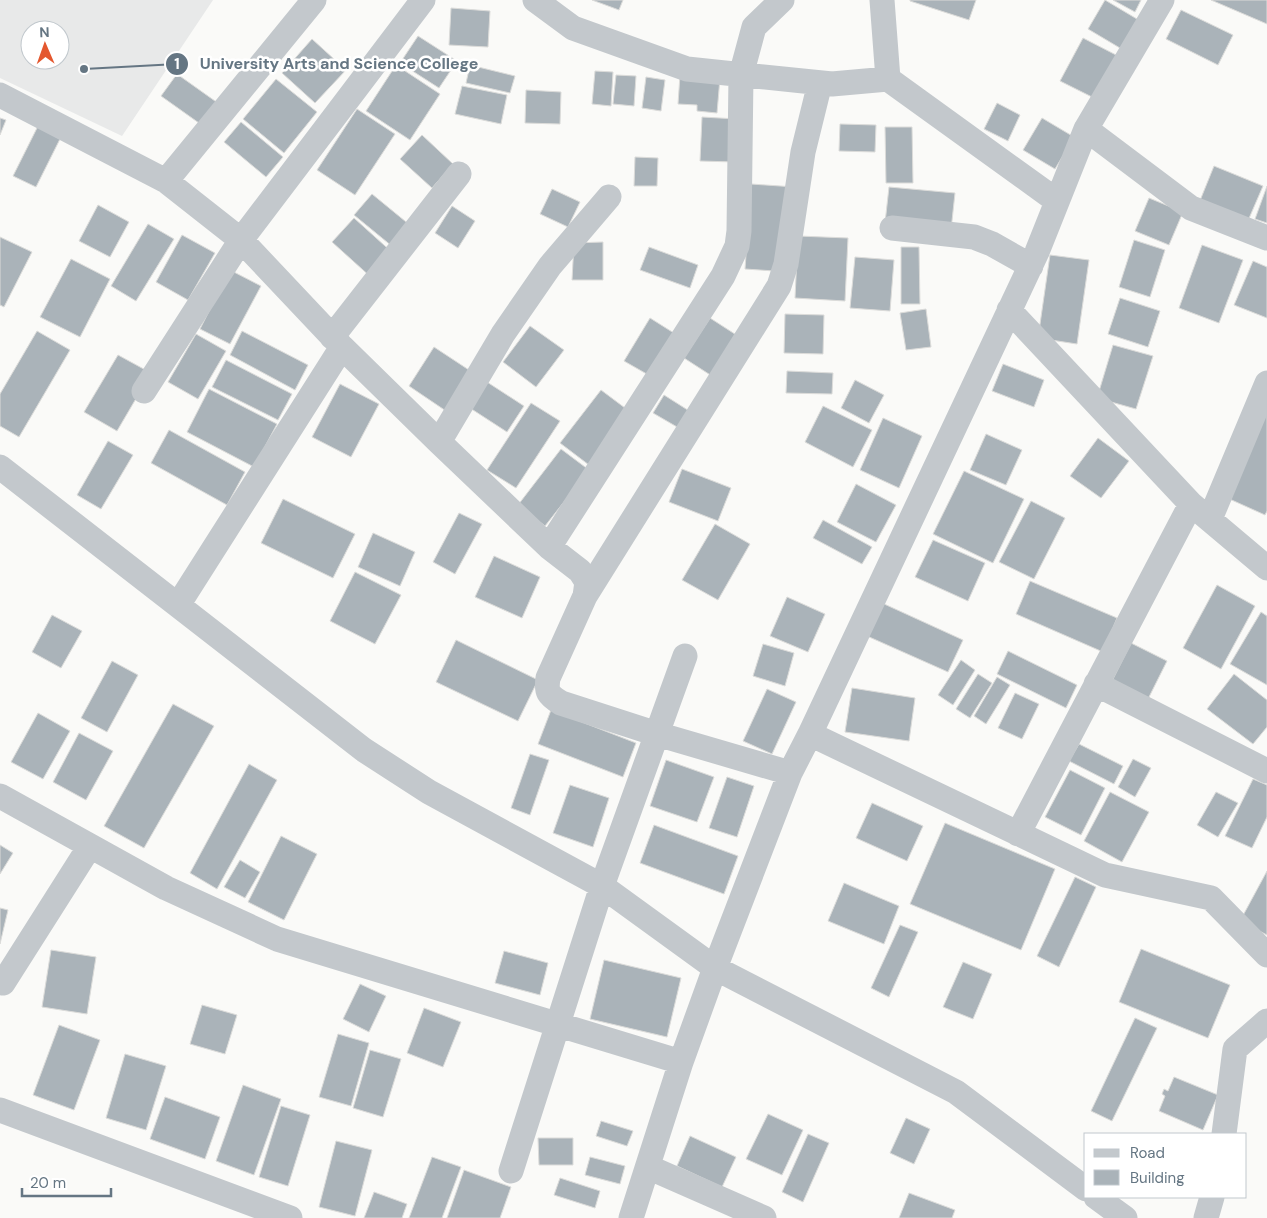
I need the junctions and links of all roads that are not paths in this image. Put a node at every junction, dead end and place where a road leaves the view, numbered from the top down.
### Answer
1 (314, 0) edge
2 (423, 0) edge
3 (536, 0) edge
4 (782, 0) edge
5 (882, 0) edge
6 (1162, 0) edge
7 (741, 75) junction
8 (888, 79) junction
9 (820, 83) junction
10 (0, 95) edge
11 (1086, 129) junction
12 (459, 174) dead end
13 (166, 181) junction
14 (610, 197) dead end
15 (1057, 200) junction
16 (892, 228) dead end
17 (1267, 238) edge
18 (241, 240) junction
19 (1031, 266) junction
20 (1009, 310) junction
21 (337, 342) junction
22 (1267, 383) edge
23 (144, 391) dead end
24 (439, 442) junction
25 (0, 467) edge
26 (1200, 512) junction
27 (549, 546) junction
28 (1267, 568) edge
29 (585, 596) junction
30 (178, 605) junction
31 (685, 656) dead end
32 (1096, 684) junction
33 (657, 734) junction
34 (810, 734) junction
35 (1267, 771) edge
36 (790, 772) junction
37 (0, 796) edge
38 (1018, 834) junction
39 (90, 846) junction
40 (602, 886) junction
41 (1267, 955) edge
42 (715, 968) junction
43 (4, 983) dead end
44 (1267, 1021) edge
45 (558, 1024) junction
46 (681, 1062) junction
47 (0, 1110) edge
48 (1224, 1133) edge
49 (648, 1167) junction
50 (511, 1171) dead end
51 (1084, 1188) edge
52 (1097, 1198) edge
53 (1212, 1198) edge
54 (290, 1218) edge
55 (631, 1218) edge
56 (764, 1218) edge
57 (1125, 1218) edge
58 (1206, 1218) edge

1 - 13 street
2 - 18 street
3 - 7 street
4 - 7 street
5 - 8 street
6 - 11 street
7 - 9 street
7 - 27 street
8 - 9 street
8 - 15 street
9 - 29 street
10 - 13 street
11 - 15 street
11 - 17 street
12 - 21 street
13 - 18 street
14 - 24 street
15 - 19 street
16 - 19 street
18 - 21 street
18 - 23 street
19 - 20 street
20 - 26 street
20 - 34 street
21 - 24 street
21 - 30 street
22 - 26 street
24 - 27 street
25 - 30 street
26 - 28 street
26 - 32 street
27 - 29 street
29 - 33 street
30 - 40 street
31 - 33 street
32 - 35 street
32 - 38 street
33 - 36 street
33 - 40 street
34 - 36 street
34 - 38 street
36 - 42 street
37 - 39 street
38 - 41 street
39 - 43 street
39 - 45 street
40 - 42 street
40 - 45 street
42 - 46 street
42 - 51 street
44 - 48 street
45 - 46 street
45 - 50 street
46 - 49 street
47 - 54 street
49 - 55 street
49 - 56 street
52 - 57 street
53 - 58 street

